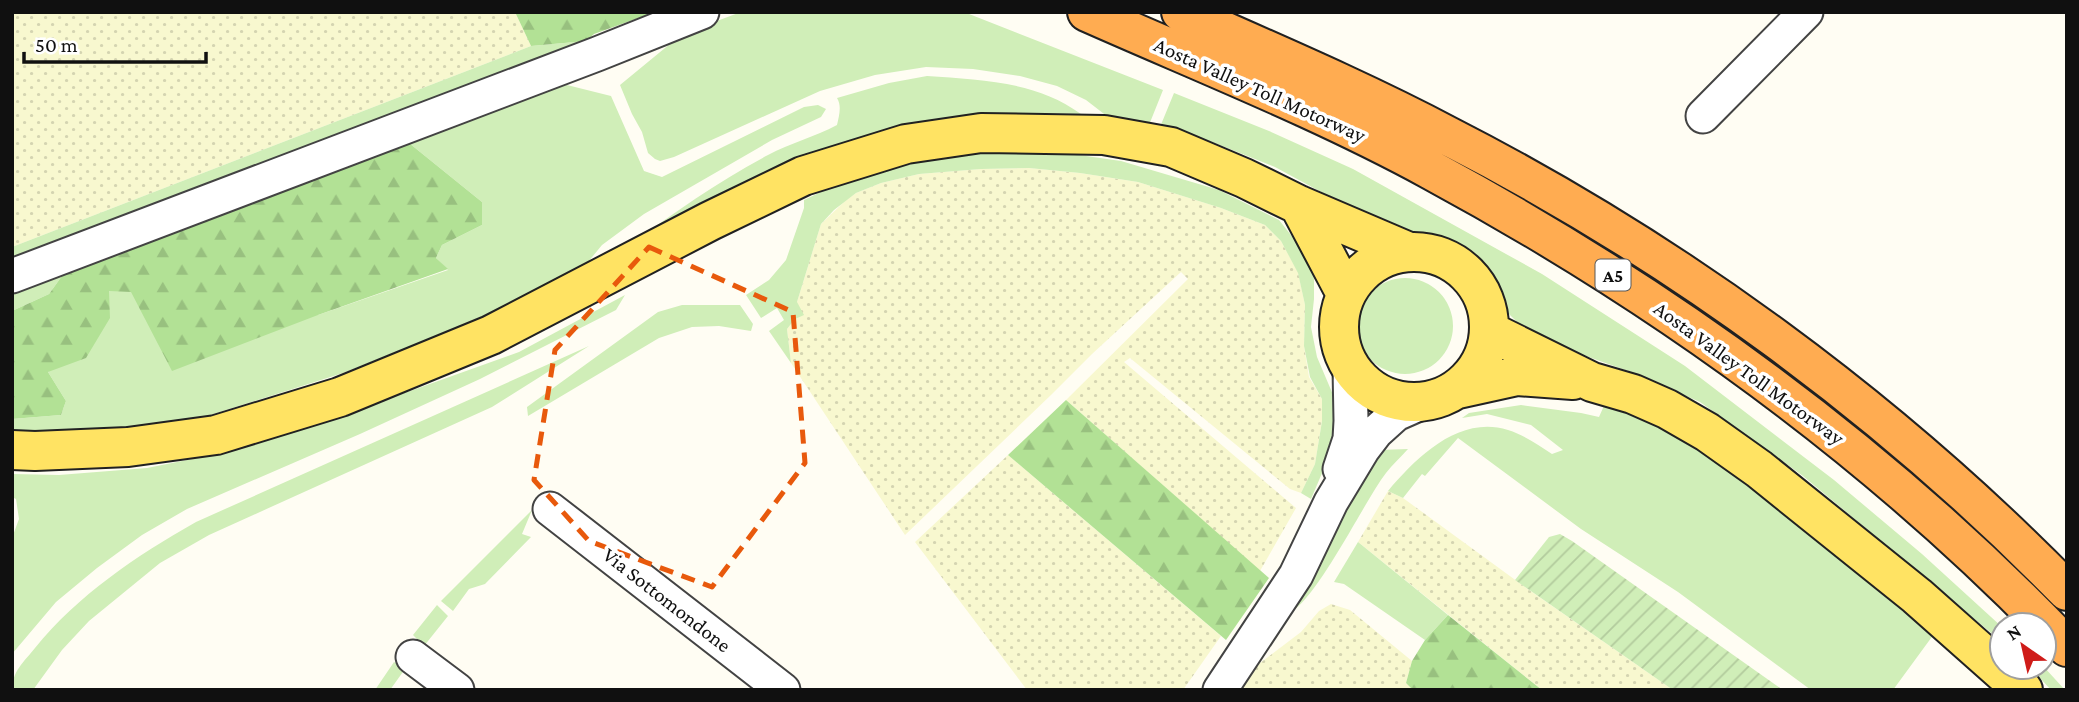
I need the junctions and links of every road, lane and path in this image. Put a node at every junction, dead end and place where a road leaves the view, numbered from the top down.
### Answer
1 (702, 12) edge
2 (1087, 12) edge
3 (1181, 12) edge
4 (1806, 12) edge
5 (1703, 116) dead end
6 (1299, 205) junction
7 (1409, 253) junction
8 (12, 276) edge
9 (1345, 292) junction
10 (1489, 331) junction
11 (1350, 368) junction
12 (1592, 382) junction
13 (1458, 389) junction
14 (1421, 403) junction
15 (12, 450) edge
16 (1331, 502) junction
17 (550, 509) dead end
18 (2067, 591) edge
19 (2067, 648) edge
20 (414, 657) dead end
21 (457, 690) edge
22 (783, 690) edge
23 (1220, 690) edge
24 (2023, 690) edge

1 - 8 street
2 - 19 highway, Aosta Valley Toll Motorway / A5
3 - 18 highway, Aosta Valley Toll Motorway / A5
4 - 5 street
6 - 7 main road
6 - 9 main road
6 - 15 main road
7 - 9 main road
7 - 10 main road
9 - 11 main road
10 - 12 main road
10 - 13 main road
11 - 14 main road
11 - 16 street
12 - 13 main road
12 - 24 main road
13 - 14 main road
14 - 16 street
16 - 23 street
17 - 22 street, Via Sottomondone
20 - 21 street

